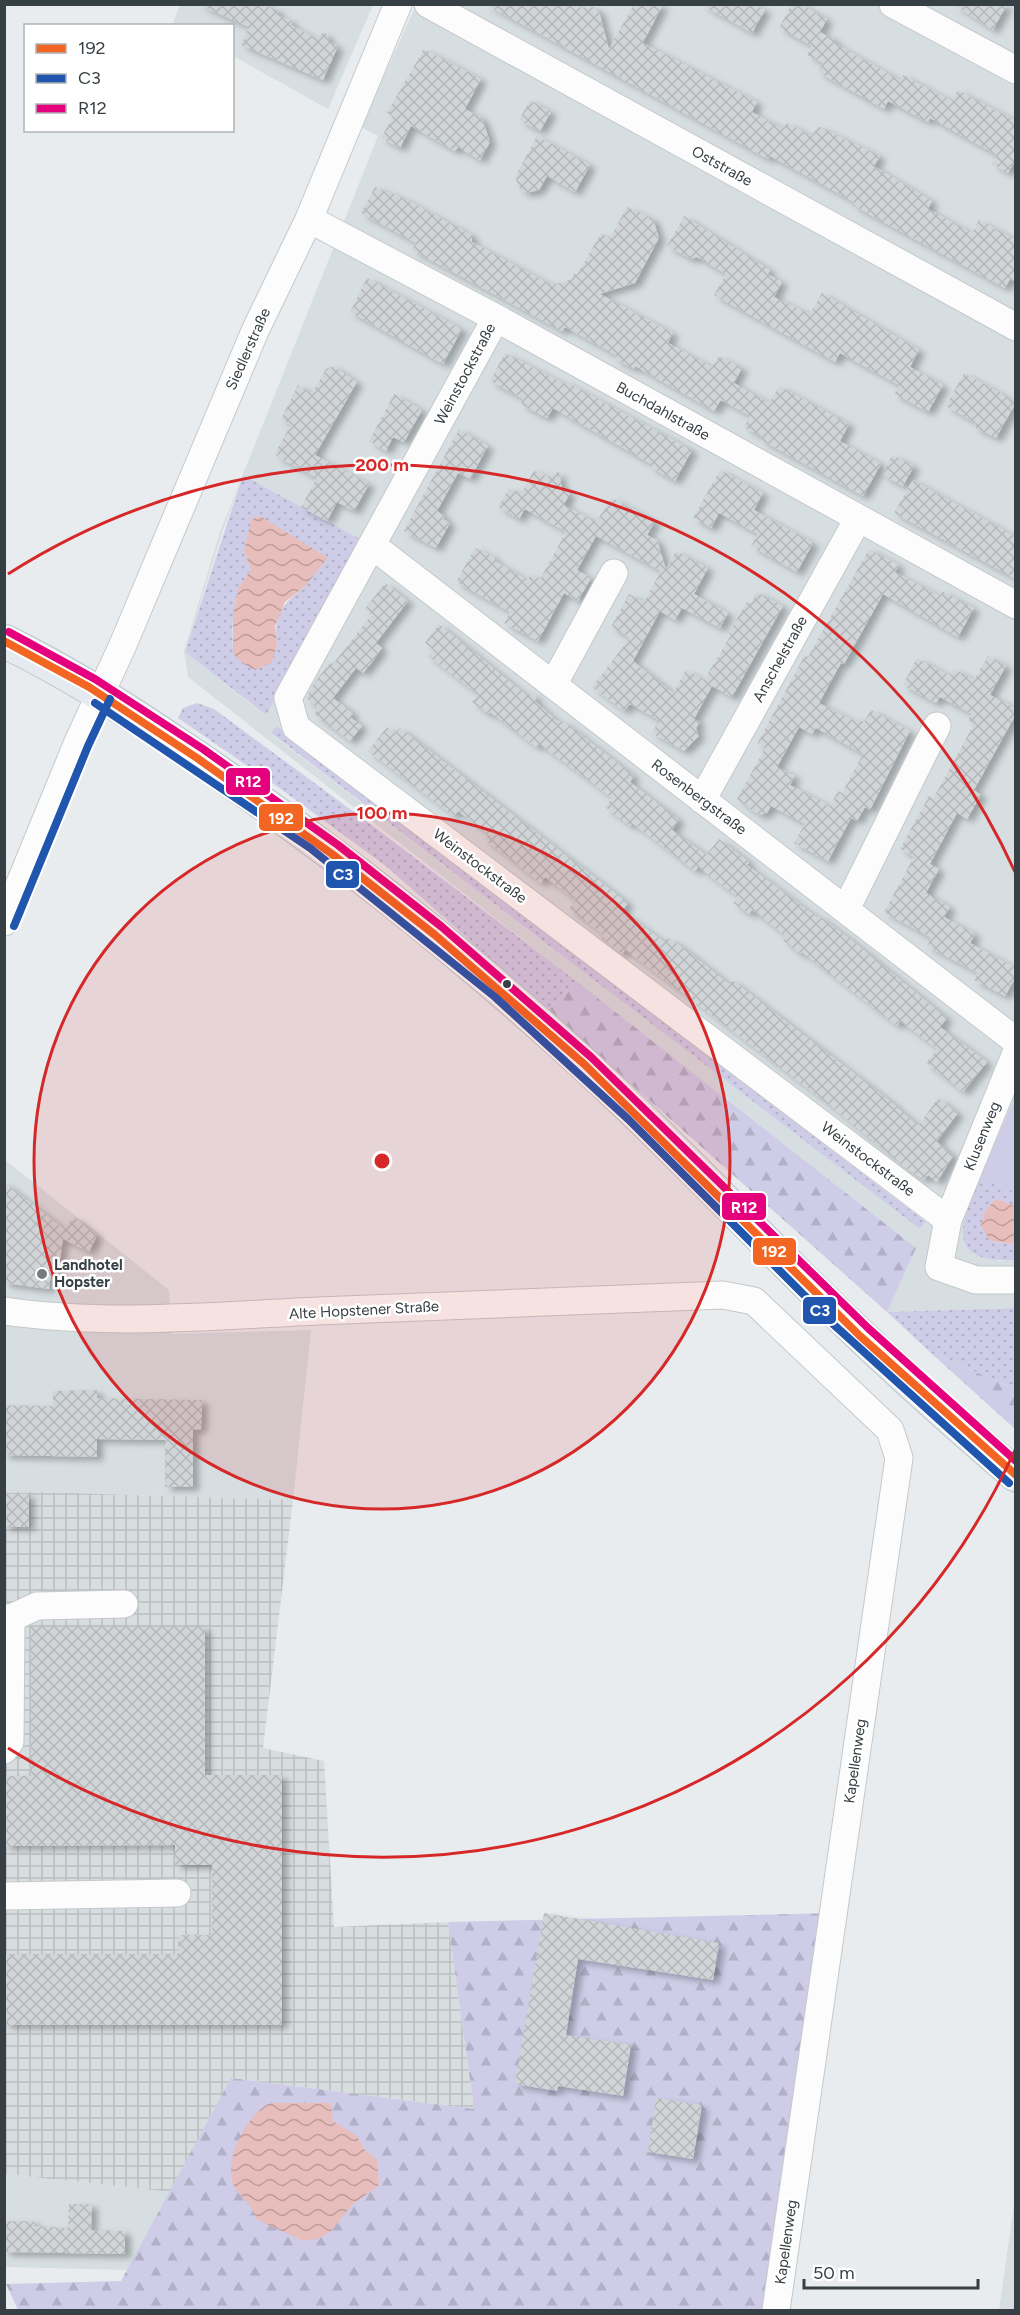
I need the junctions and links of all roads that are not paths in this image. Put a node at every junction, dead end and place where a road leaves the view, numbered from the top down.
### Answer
1 (398, 4) edge
2 (428, 4) edge
3 (894, 4) edge
4 (1016, 70) edge
5 (309, 219) junction
6 (496, 318) junction
7 (1016, 327) edge
8 (858, 519) junction
9 (373, 546) junction
10 (614, 573) dead end
11 (1016, 605) edge
12 (4, 641) edge
13 (553, 685) junction
14 (101, 694) junction
15 (937, 726) dead end
16 (702, 800) junction
17 (846, 909) junction
18 (4, 922) edge
19 (1016, 1041) edge
20 (1016, 1053) edge
21 (948, 1220) junction
22 (1016, 1280) edge
23 (723, 1295) joint
24 (4, 1311) edge
25 (1016, 1475) edge
26 (124, 1604) dead end
27 (8, 1618) edge
28 (4, 1750) edge
29 (177, 1893) dead end
30 (4, 1896) edge
31 (776, 2310) edge

1 - 5 street, Siedlerstraße
2 - 7 street, Oststraße
3 - 4 street
5 - 6 street, Buchdahlstraße
5 - 14 street, Siedlerstraße
6 - 8 street, Buchdahlstraße
6 - 9 street, Weinstockstraße
8 - 11 street, Buchdahlstraße
8 - 16 street, Anschelstraße
9 - 13 street, Rosenbergstraße
9 - 21 street, Weinstockstraße
10 - 13 street
12 - 14 main road
13 - 16 street, Rosenbergstraße
14 - 18 street, Siedlerstraße
14 - 25 main road
15 - 17 street
16 - 17 street, Rosenbergstraße
17 - 19 street, Rosenbergstraße
20 - 21 street, Klusenweg
21 - 22 street, Klusenweg
23 - 24 street, Alte Hopstener Straße
23 - 31 street, Kapellenweg
26 - 27 street
27 - 28 street
29 - 30 street

